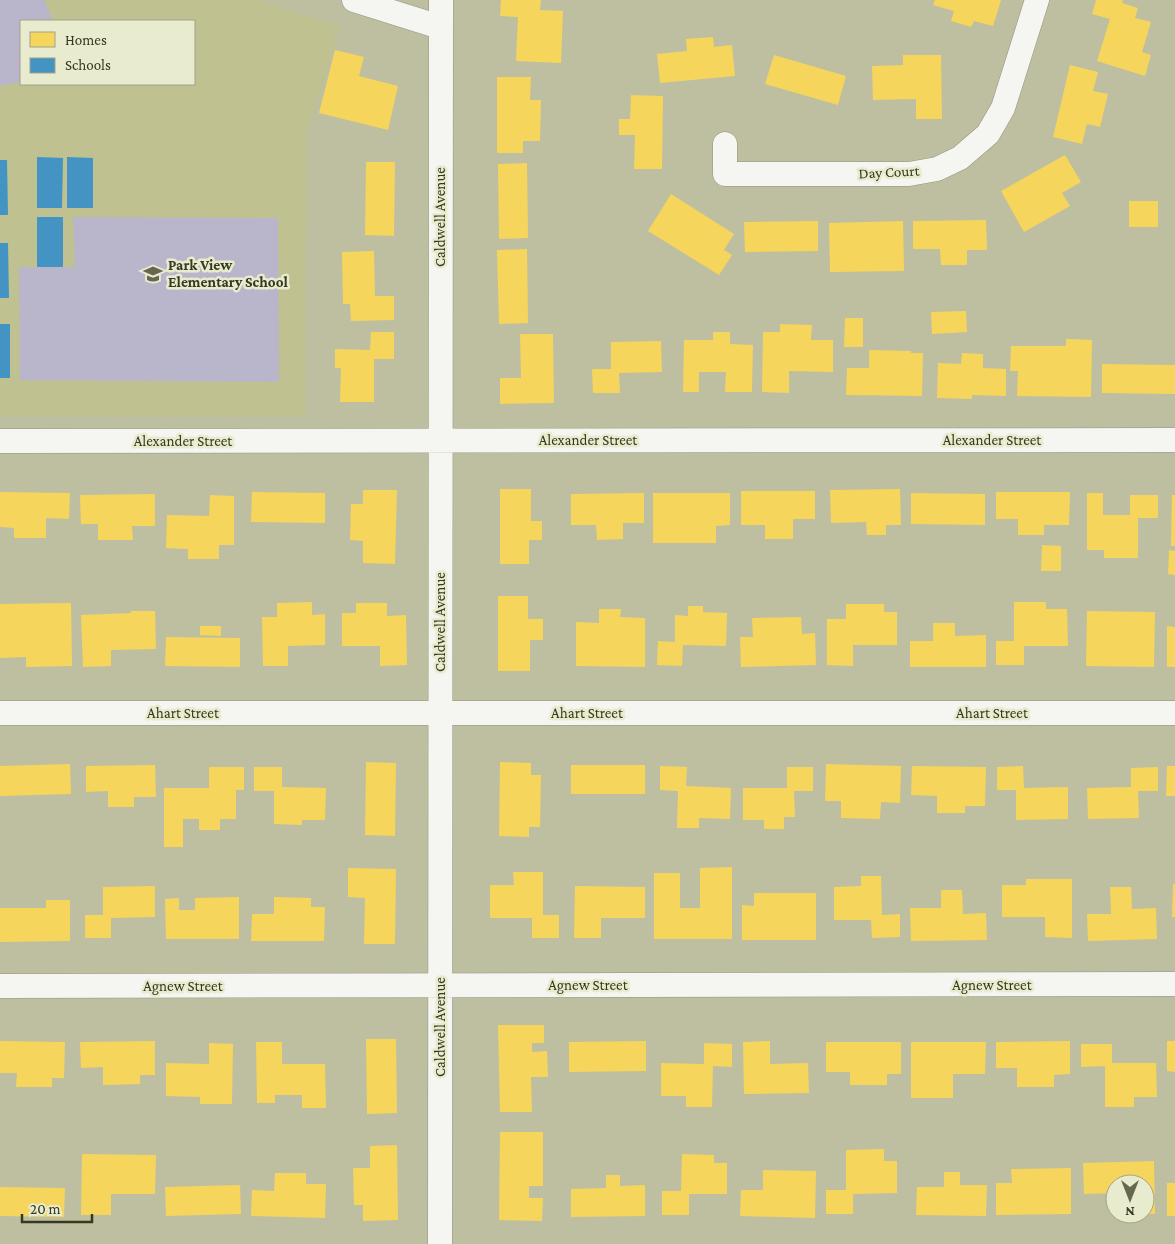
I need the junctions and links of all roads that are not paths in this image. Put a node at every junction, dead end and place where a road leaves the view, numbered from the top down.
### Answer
1 (354, 0) edge
2 (441, 0) edge
3 (1037, 0) edge
4 (440, 27) junction
5 (725, 144) dead end
6 (440, 440) junction
7 (1175, 440) edge
8 (0, 441) edge
9 (0, 713) edge
10 (440, 713) junction
11 (1175, 713) edge
12 (1175, 984) edge
13 (0, 986) edge
14 (440, 986) junction
15 (440, 1244) edge

1 - 4 street
2 - 4 street, Caldwell Avenue
3 - 5 street, Day Court
4 - 6 street, Caldwell Avenue
6 - 7 street, Alexander Street
6 - 8 street, Alexander Street
6 - 10 street, Caldwell Avenue
9 - 10 street, Ahart Street
10 - 11 street, Ahart Street
10 - 14 street, Caldwell Avenue
12 - 14 street, Agnew Street
13 - 14 street, Agnew Street
14 - 15 street, Caldwell Avenue

